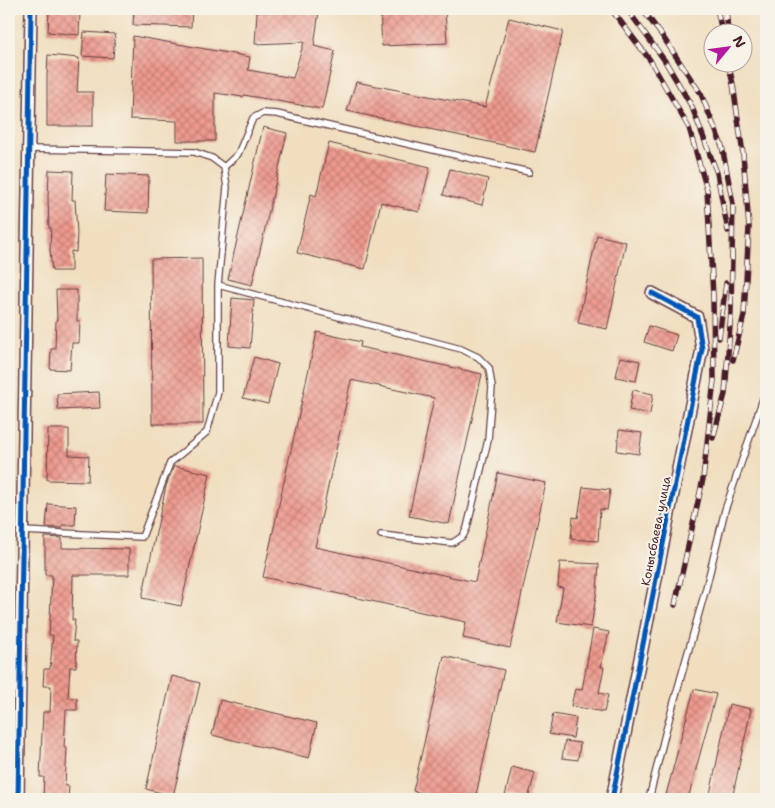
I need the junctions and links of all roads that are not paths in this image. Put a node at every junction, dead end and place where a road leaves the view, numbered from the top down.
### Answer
1 (31, 9) edge
2 (28, 149) junction
3 (224, 167) junction
4 (529, 172) dead end
5 (218, 285) junction
6 (652, 292) dead end
7 (766, 390) edge
8 (23, 531) junction
9 (381, 534) dead end
10 (18, 799) edge
11 (612, 799) edge
12 (649, 799) edge

1 - 2 street
2 - 3 lane
2 - 8 street
3 - 4 lane
3 - 5 lane
5 - 8 lane
5 - 9 lane
6 - 11 street, Конысбаева улица
7 - 12 lane
8 - 10 street

